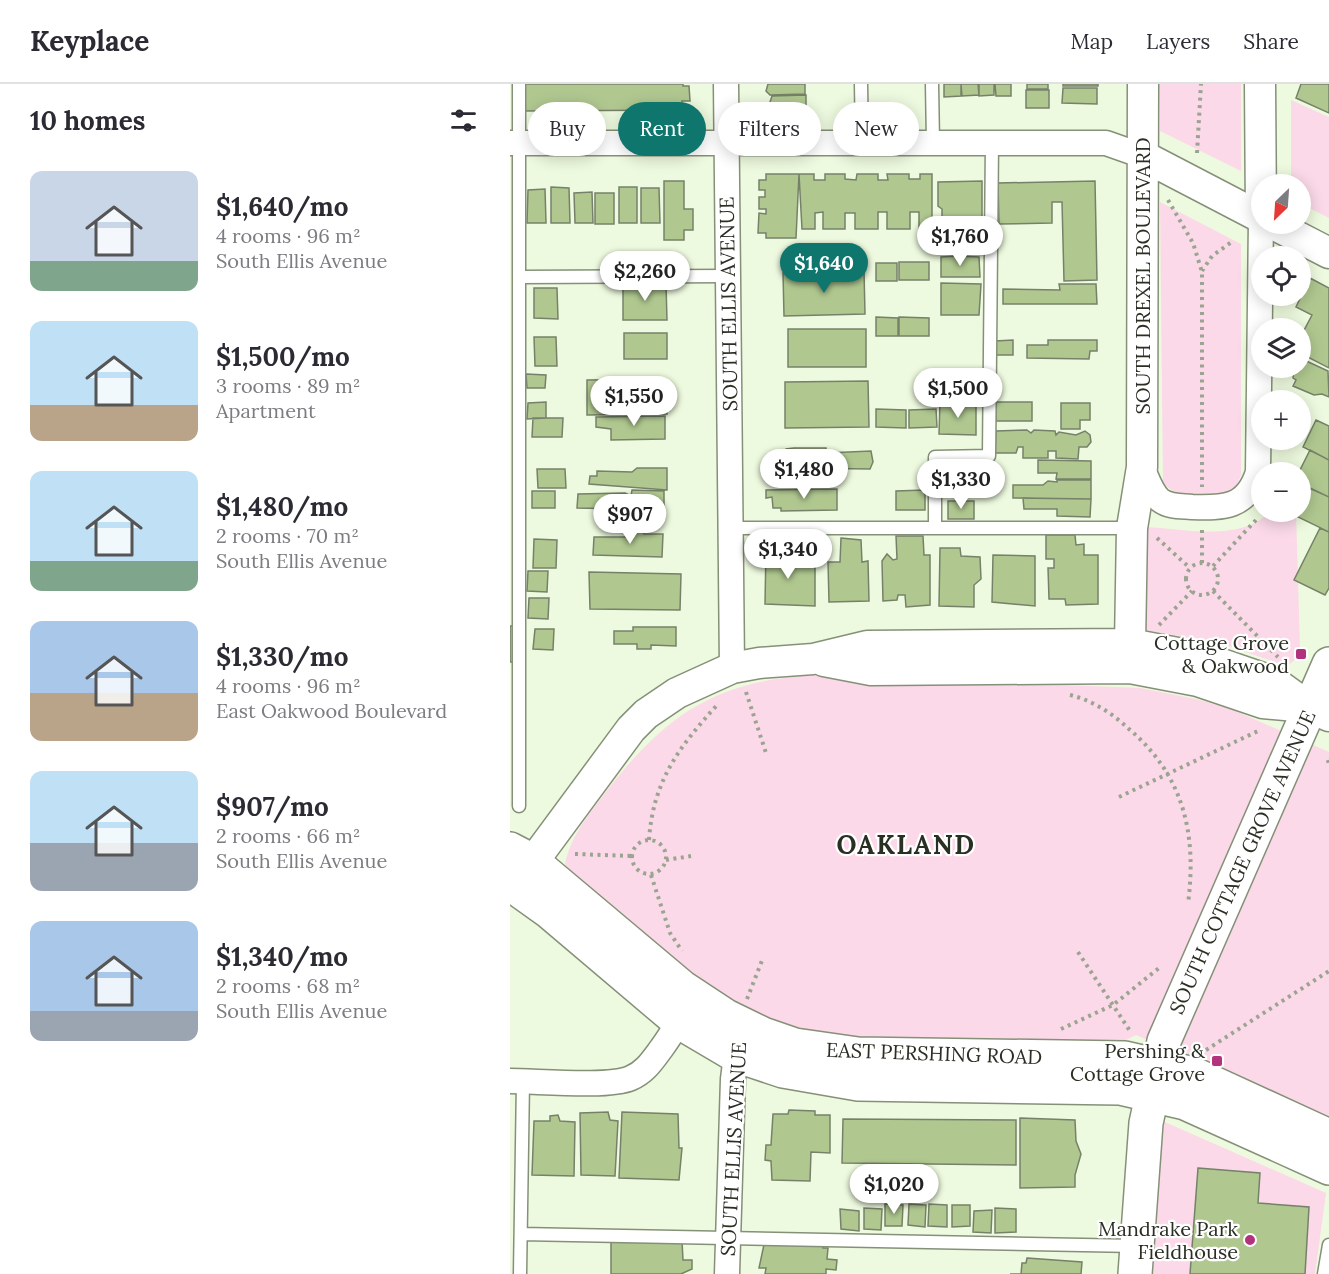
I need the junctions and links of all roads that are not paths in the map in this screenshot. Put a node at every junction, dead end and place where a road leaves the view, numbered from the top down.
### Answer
1 (519, 84) edge
2 (726, 84) edge
3 (861, 84) edge
4 (932, 84) edge
5 (1143, 84) edge
6 (1260, 84) edge
7 (726, 102) edge
8 (861, 102) edge
9 (514, 143) edge
10 (919, 143) edge
11 (933, 143) junction
12 (992, 143) junction
13 (718, 144) edge
14 (726, 156) edge
15 (1143, 156) junction
16 (1261, 174) edge
17 (1251, 213) edge
18 (1261, 234) edge
19 (1295, 234) edge
20 (1328, 249) edge
21 (727, 276) junction
22 (519, 277) junction
23 (1142, 467) junction
24 (730, 528) junction
25 (935, 528) junction
26 (1142, 531) junction
27 (1142, 638) junction
28 (813, 659) junction
29 (1329, 664) edge
30 (739, 680) junction
31 (1319, 712) edge
32 (519, 806) dead end
33 (516, 870) edge
34 (682, 987) junction
35 (679, 1022) junction
36 (741, 1026) junction
37 (1155, 1079) junction
38 (517, 1081) edge
39 (1329, 1136) edge
40 (1329, 1168) edge
41 (516, 1215) edge
42 (521, 1234) junction
43 (728, 1236) junction
44 (1329, 1245) edge
45 (1136, 1260) edge
46 (520, 1274) edge
47 (727, 1274) edge
48 (1324, 1274) edge

1 - 9 lane
2 - 7 street, SOUTH ELLIS AVENUE
3 - 8 lane
4 - 11 lane
5 - 15 street, SOUTH DREXEL BOULEVARD
6 - 16 street, SOUTH DREXEL BOULEVARD
9 - 13 street
9 - 22 lane
10 - 11 street
11 - 12 street
12 - 15 street
12 - 25 lane
14 - 21 street, SOUTH ELLIS AVENUE
15 - 17 street
15 - 23 street, SOUTH DREXEL BOULEVARD
18 - 23 street, SOUTH DREXEL BOULEVARD
19 - 20 street
21 - 22 lane
21 - 24 street, SOUTH ELLIS AVENUE
22 - 32 lane
23 - 26 street, SOUTH DREXEL BOULEVARD
24 - 25 lane
24 - 30 street, SOUTH ELLIS AVENUE
25 - 26 lane
26 - 27 street, SOUTH DREXEL BOULEVARD
27 - 28 street
27 - 31 street
28 - 30 street
28 - 31 street
29 - 31 main road, SOUTH COTTAGE GROVE AVENUE
30 - 33 street
31 - 37 main road, SOUTH COTTAGE GROVE AVENUE
33 - 34 main road, EAST PERSHING ROAD
33 - 35 main road, EAST PERSHING ROAD
34 - 35 street
34 - 36 main road, EAST PERSHING ROAD
35 - 36 main road, EAST PERSHING ROAD
35 - 38 street
36 - 37 main road, EAST PERSHING ROAD
36 - 43 street, SOUTH ELLIS AVENUE
37 - 39 main road, EAST PERSHING ROAD
37 - 40 main road, EAST PERSHING ROAD
37 - 45 main road, SOUTH COTTAGE GROVE AVENUE
38 - 41 lane
41 - 42 lane
42 - 43 lane
42 - 46 lane
43 - 45 lane
43 - 47 street, SOUTH ELLIS AVENUE
44 - 48 lane

